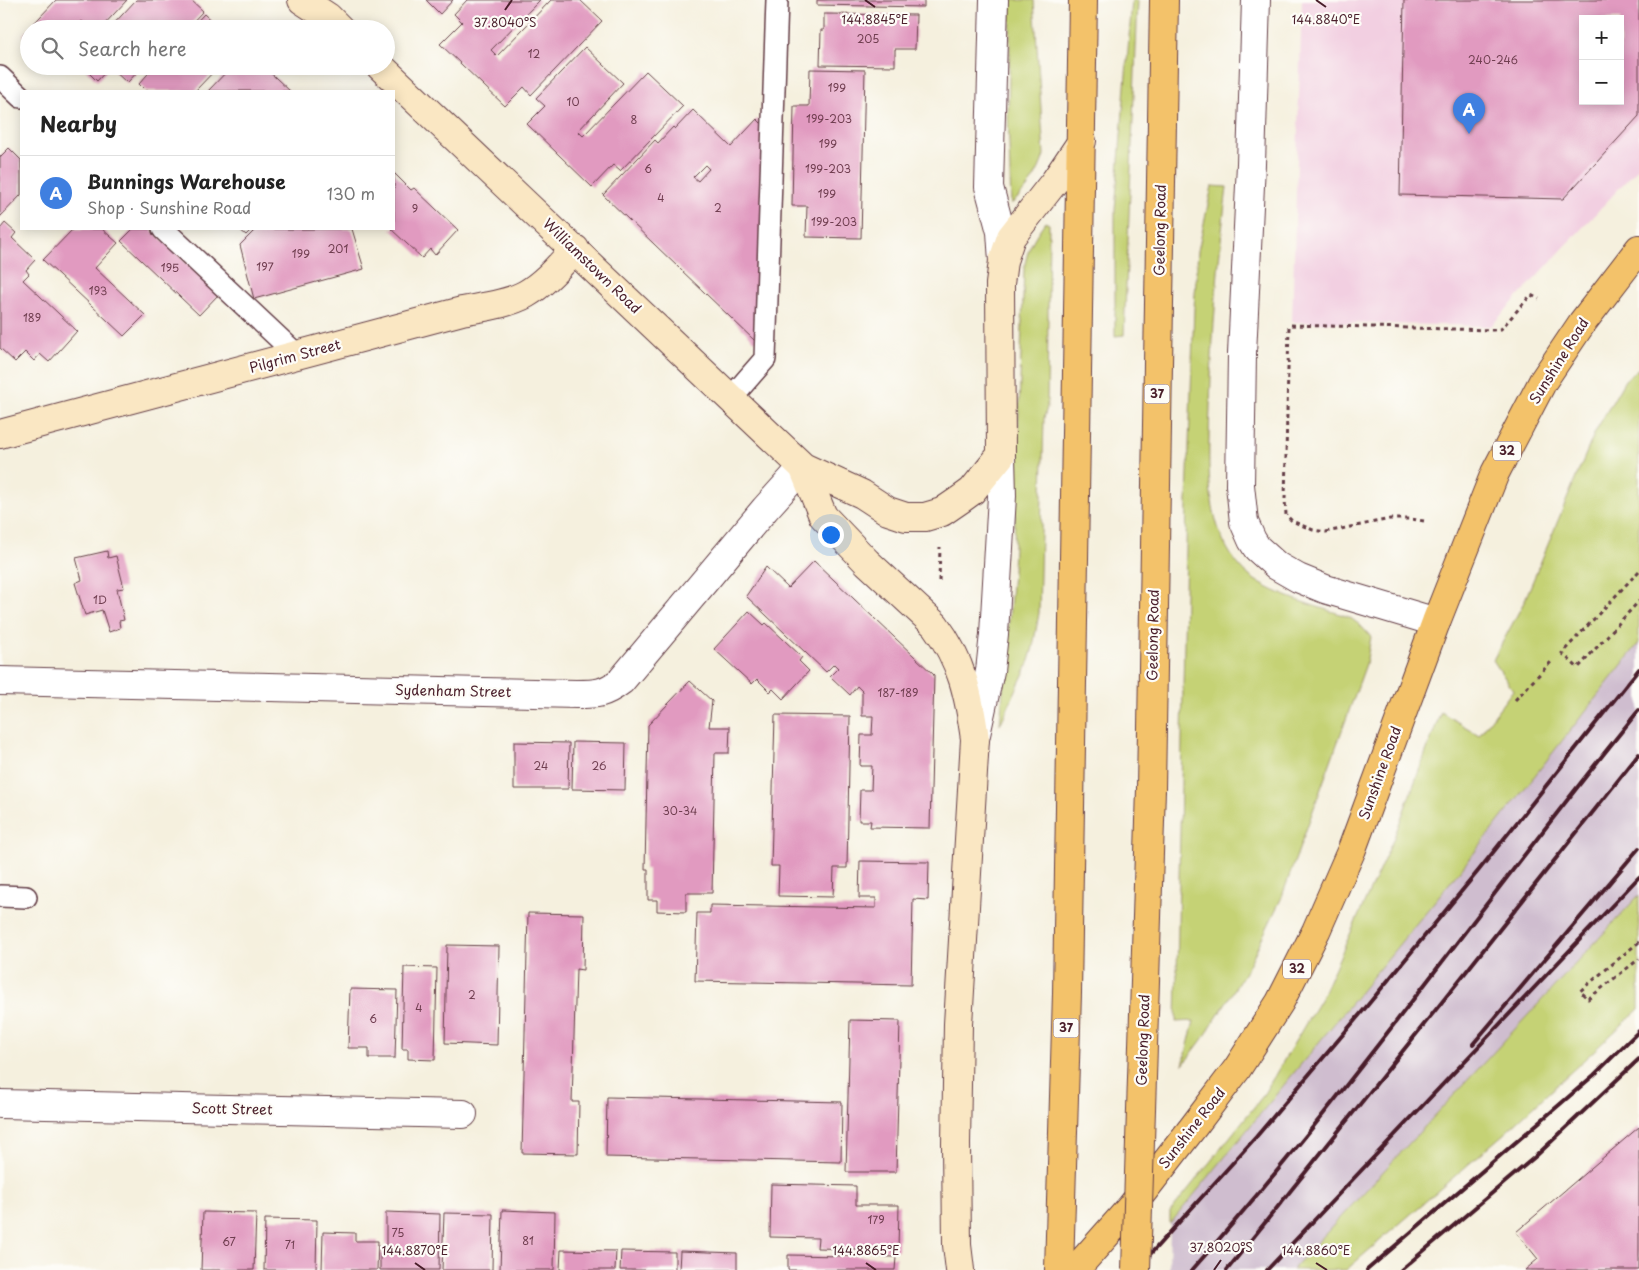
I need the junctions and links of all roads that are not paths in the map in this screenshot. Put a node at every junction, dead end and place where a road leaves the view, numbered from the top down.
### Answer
1 (302, 0) edge
2 (777, 0) edge
3 (994, 0) edge
4 (1083, 0) edge
5 (1164, 0) edge
6 (1256, 0) edge
7 (328, 15) edge
8 (390, 75) edge
9 (0, 77) edge
10 (20, 96) edge
11 (1082, 141) junction
12 (164, 230) edge
13 (575, 249) junction
14 (1639, 249) edge
15 (1003, 261) junction
16 (298, 356) junction
17 (731, 398) junction
18 (3, 430) edge
19 (1001, 455) junction
20 (803, 467) junction
21 (1436, 622) junction
22 (0, 681) edge
23 (975, 739) junction
24 (0, 896) edge
25 (26, 897) dead end
26 (0, 1104) edge
27 (463, 1114) dead end
28 (960, 1270) edge
29 (1059, 1270) edge
30 (1075, 1270) edge
31 (1136, 1270) edge

1 - 7 street
2 - 17 lane
3 - 15 street
4 - 11 main road, 37
5 - 31 main road, Geelong Road / 37, bridge
6 - 21 street
8 - 13 street, Williamstown Road
9 - 10 lane
11 - 15 street
11 - 29 main road, 37
12 - 16 lane
13 - 16 street, Pilgrim Street
13 - 17 street, Williamstown Road
14 - 21 main road, Sunshine Road / 32
15 - 19 street
16 - 18 street, Pilgrim Street
17 - 20 street, Williamstown Road
19 - 20 street, Williamstown Road
19 - 23 street
20 - 22 street, Sydenham Street
20 - 23 street, Williamstown Road
21 - 30 main road, Sunshine Road / 32
23 - 28 street
24 - 25 lane
26 - 27 street, Scott Street

